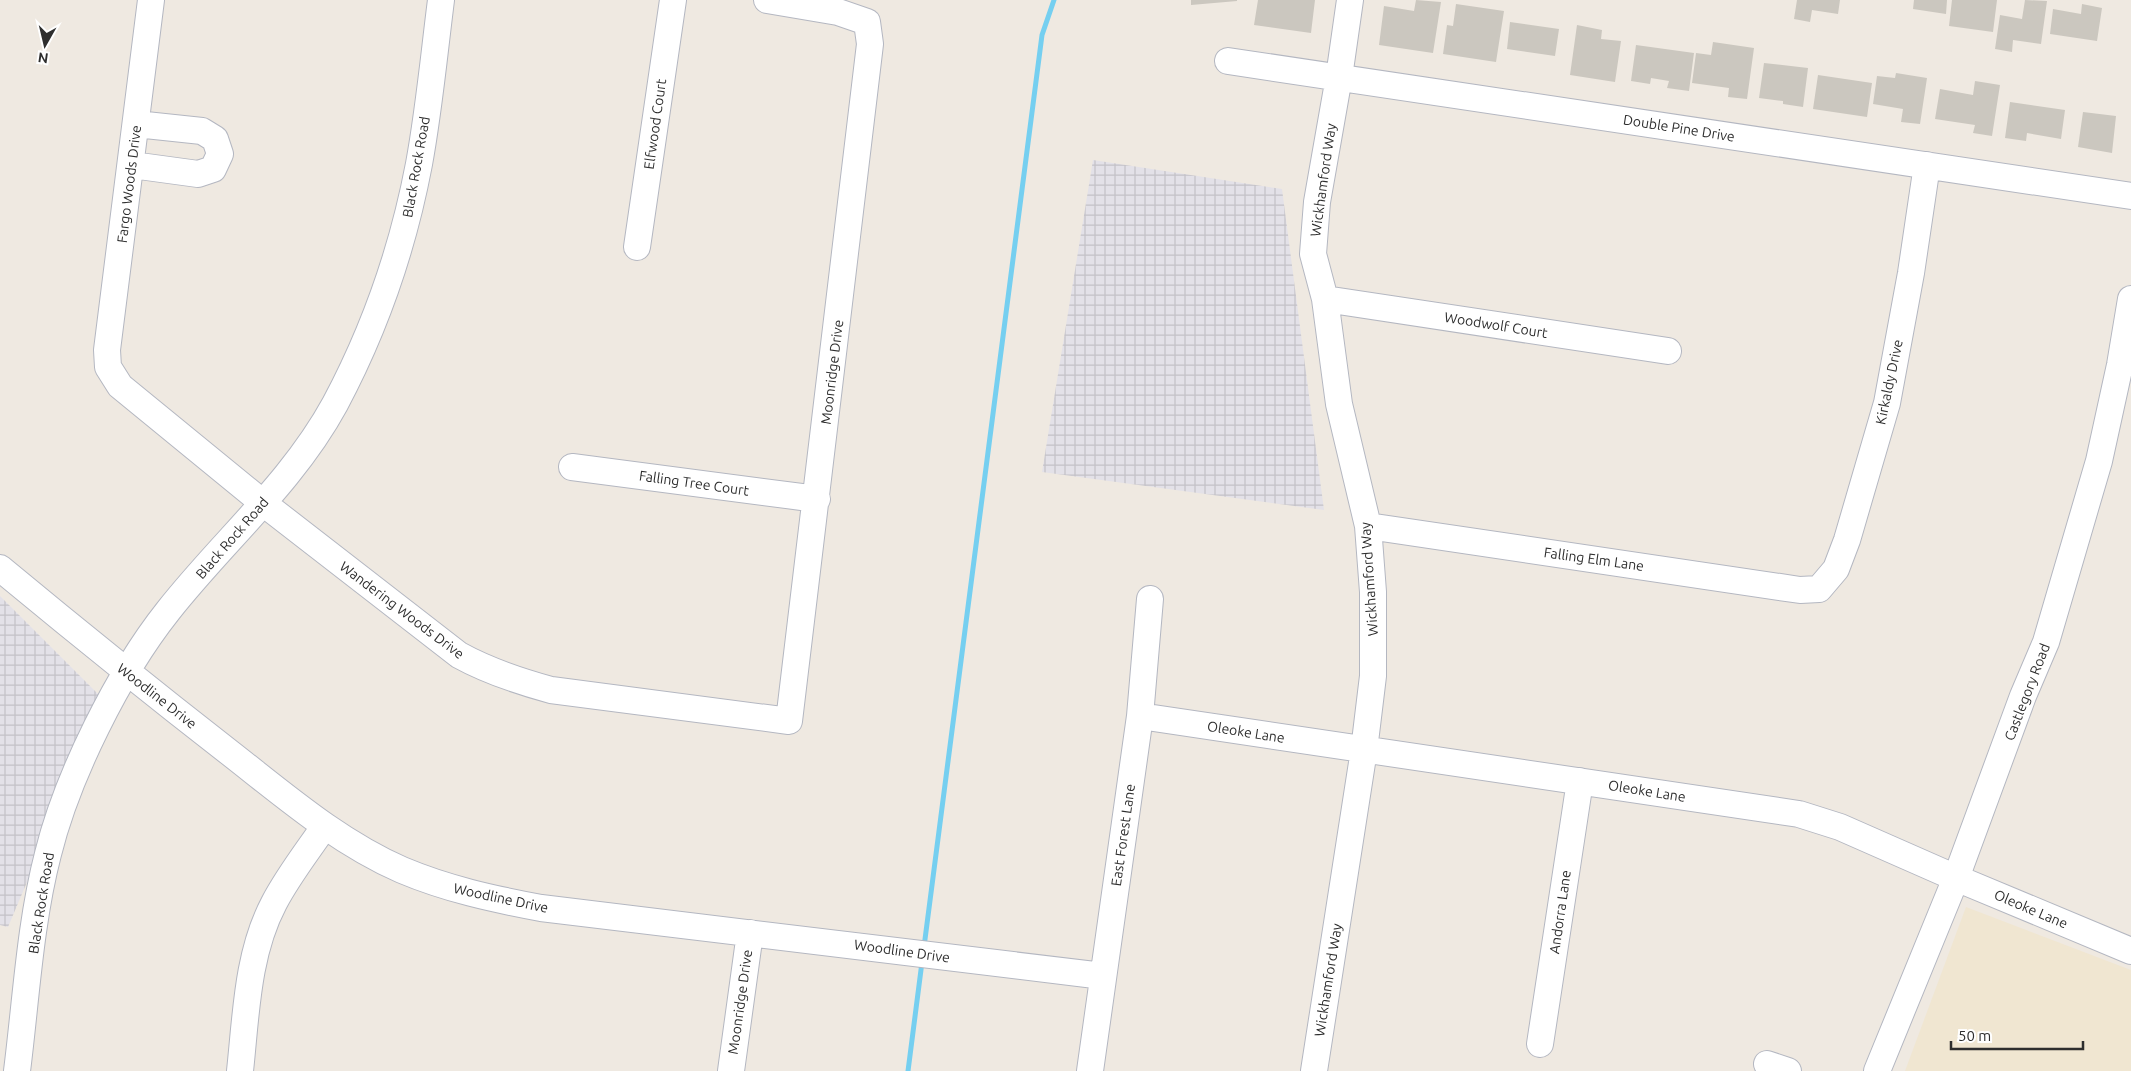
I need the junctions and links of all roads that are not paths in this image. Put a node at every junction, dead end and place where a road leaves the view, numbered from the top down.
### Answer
1 (152, 0) edge
2 (441, 0) edge
3 (672, 0) edge
4 (767, 0) edge
5 (1350, 0) edge
6 (1228, 61) dead end
7 (1340, 77) junction
8 (136, 124) junction
9 (132, 165) junction
10 (1927, 165) junction
11 (2131, 196) edge
12 (637, 247) dead end
13 (1325, 299) junction
14 (2131, 299) edge
15 (1668, 352) dead end
16 (108, 367) joint
17 (572, 467) dead end
18 (817, 499) junction
19 (263, 503) junction
20 (1368, 526) junction
21 (0, 568) edge
22 (1819, 589) joint
23 (1150, 599) dead end
24 (126, 672) junction
25 (1140, 716) junction
26 (789, 721) joint
27 (1364, 750) junction
28 (1580, 781) junction
29 (324, 826) junction
30 (1956, 878) junction
31 (750, 933) junction
32 (2131, 951) edge
33 (1103, 976) junction
34 (1540, 1044) dead end
35 (17, 1071) edge
36 (240, 1071) edge
37 (731, 1071) edge
38 (1090, 1071) edge
39 (1314, 1071) edge
40 (1877, 1071) edge

1 - 8 street, Fargo Woods Drive
2 - 19 street, Black Rock Road
3 - 12 street, Elfwood Court
4 - 18 street, Moonridge Drive
5 - 7 street, Wickhamford Way
6 - 7 street, Double Pine Drive
7 - 10 street, Double Pine Drive
7 - 13 street, Wickhamford Way
8 - 9 street, Fargo Woods Drive
8 - 9 street
9 - 16 street, Fargo Woods Drive
10 - 11 street, Double Pine Drive
10 - 22 street, Kirkaldy Drive
13 - 15 street, Woodwolf Court
13 - 20 street, Wickhamford Way
14 - 30 street, Castlegory Road
16 - 19 street, Wandering Woods Drive
17 - 18 street, Falling Tree Court
18 - 26 street, Moonridge Drive
19 - 24 street, Black Rock Road
19 - 26 street, Wandering Woods Drive
20 - 22 street, Falling Elm Lane
20 - 27 street, Wickhamford Way
21 - 24 street, Woodline Drive
23 - 25 street, East Forest Lane
24 - 29 street, Woodline Drive
24 - 35 street, Black Rock Road
25 - 27 street, Oleoke Lane
25 - 33 street, East Forest Lane
27 - 28 street, Oleoke Lane
27 - 39 street, Wickhamford Way
28 - 30 street, Oleoke Lane
28 - 34 street, Andorra Lane
29 - 31 street, Woodline Drive
29 - 36 street
30 - 32 street, Oleoke Lane
30 - 40 street, Castlegory Road
31 - 33 street, Woodline Drive
31 - 37 street, Moonridge Drive
33 - 38 street, East Forest Lane

